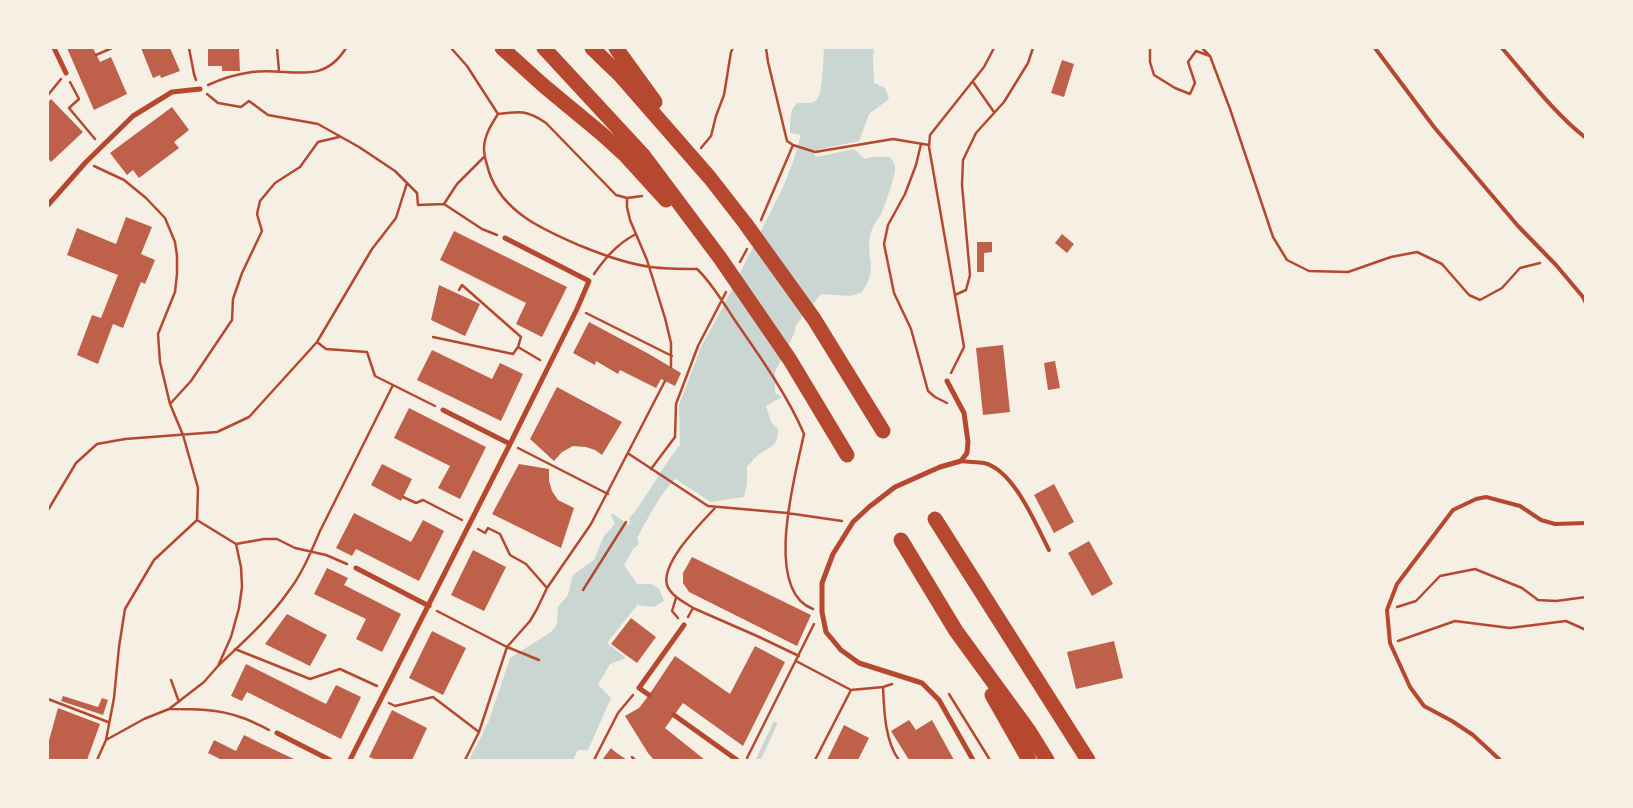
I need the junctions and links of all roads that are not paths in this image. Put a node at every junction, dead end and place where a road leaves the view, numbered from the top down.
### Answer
1 (54, 48) edge
2 (502, 48) edge
3 (544, 48) edge
4 (592, 48) edge
5 (616, 48) edge
6 (1375, 48) edge
7 (1502, 48) edge
8 (66, 74) dead end
9 (200, 89) road end
10 (1586, 138) edge
11 (710, 178) junction
12 (48, 205) edge
13 (505, 238) road end
14 (720, 258) junction
15 (1586, 303) edge
16 (947, 381) road end
17 (443, 410) road end
18 (883, 431) dead end
19 (510, 444) junction
20 (847, 455) dead end
21 (961, 461) junction
22 (935, 519) dead end
23 (1586, 523) edge
24 (901, 540) dead end
25 (1048, 550) dead end
26 (356, 568) road end
27 (429, 606) junction
28 (684, 625) road end
29 (956, 631) junction
30 (649, 696) dead end
31 (674, 715) dead end
32 (277, 733) dead end
33 (330, 760) edge
34 (350, 760) edge
35 (737, 760) edge
36 (973, 760) edge
37 (1029, 760) edge
38 (1047, 760) edge
39 (1088, 760) edge
40 (1500, 760) edge

1 - 8 street
2 - 14 highway
3 - 14 highway
4 - 11 highway
5 - 11 highway
6 - 15 lane
7 - 10 lane
9 - 12 street
11 - 18 highway
13 - 19 street
14 - 20 highway
16 - 21 street
17 - 19 street
19 - 27 street
21 - 25 lane
21 - 36 street
22 - 39 highway
23 - 40 lane
24 - 29 highway
26 - 27 street
27 - 34 street
28 - 30 street
29 - 37 highway
29 - 38 highway
31 - 35 street
32 - 33 street

